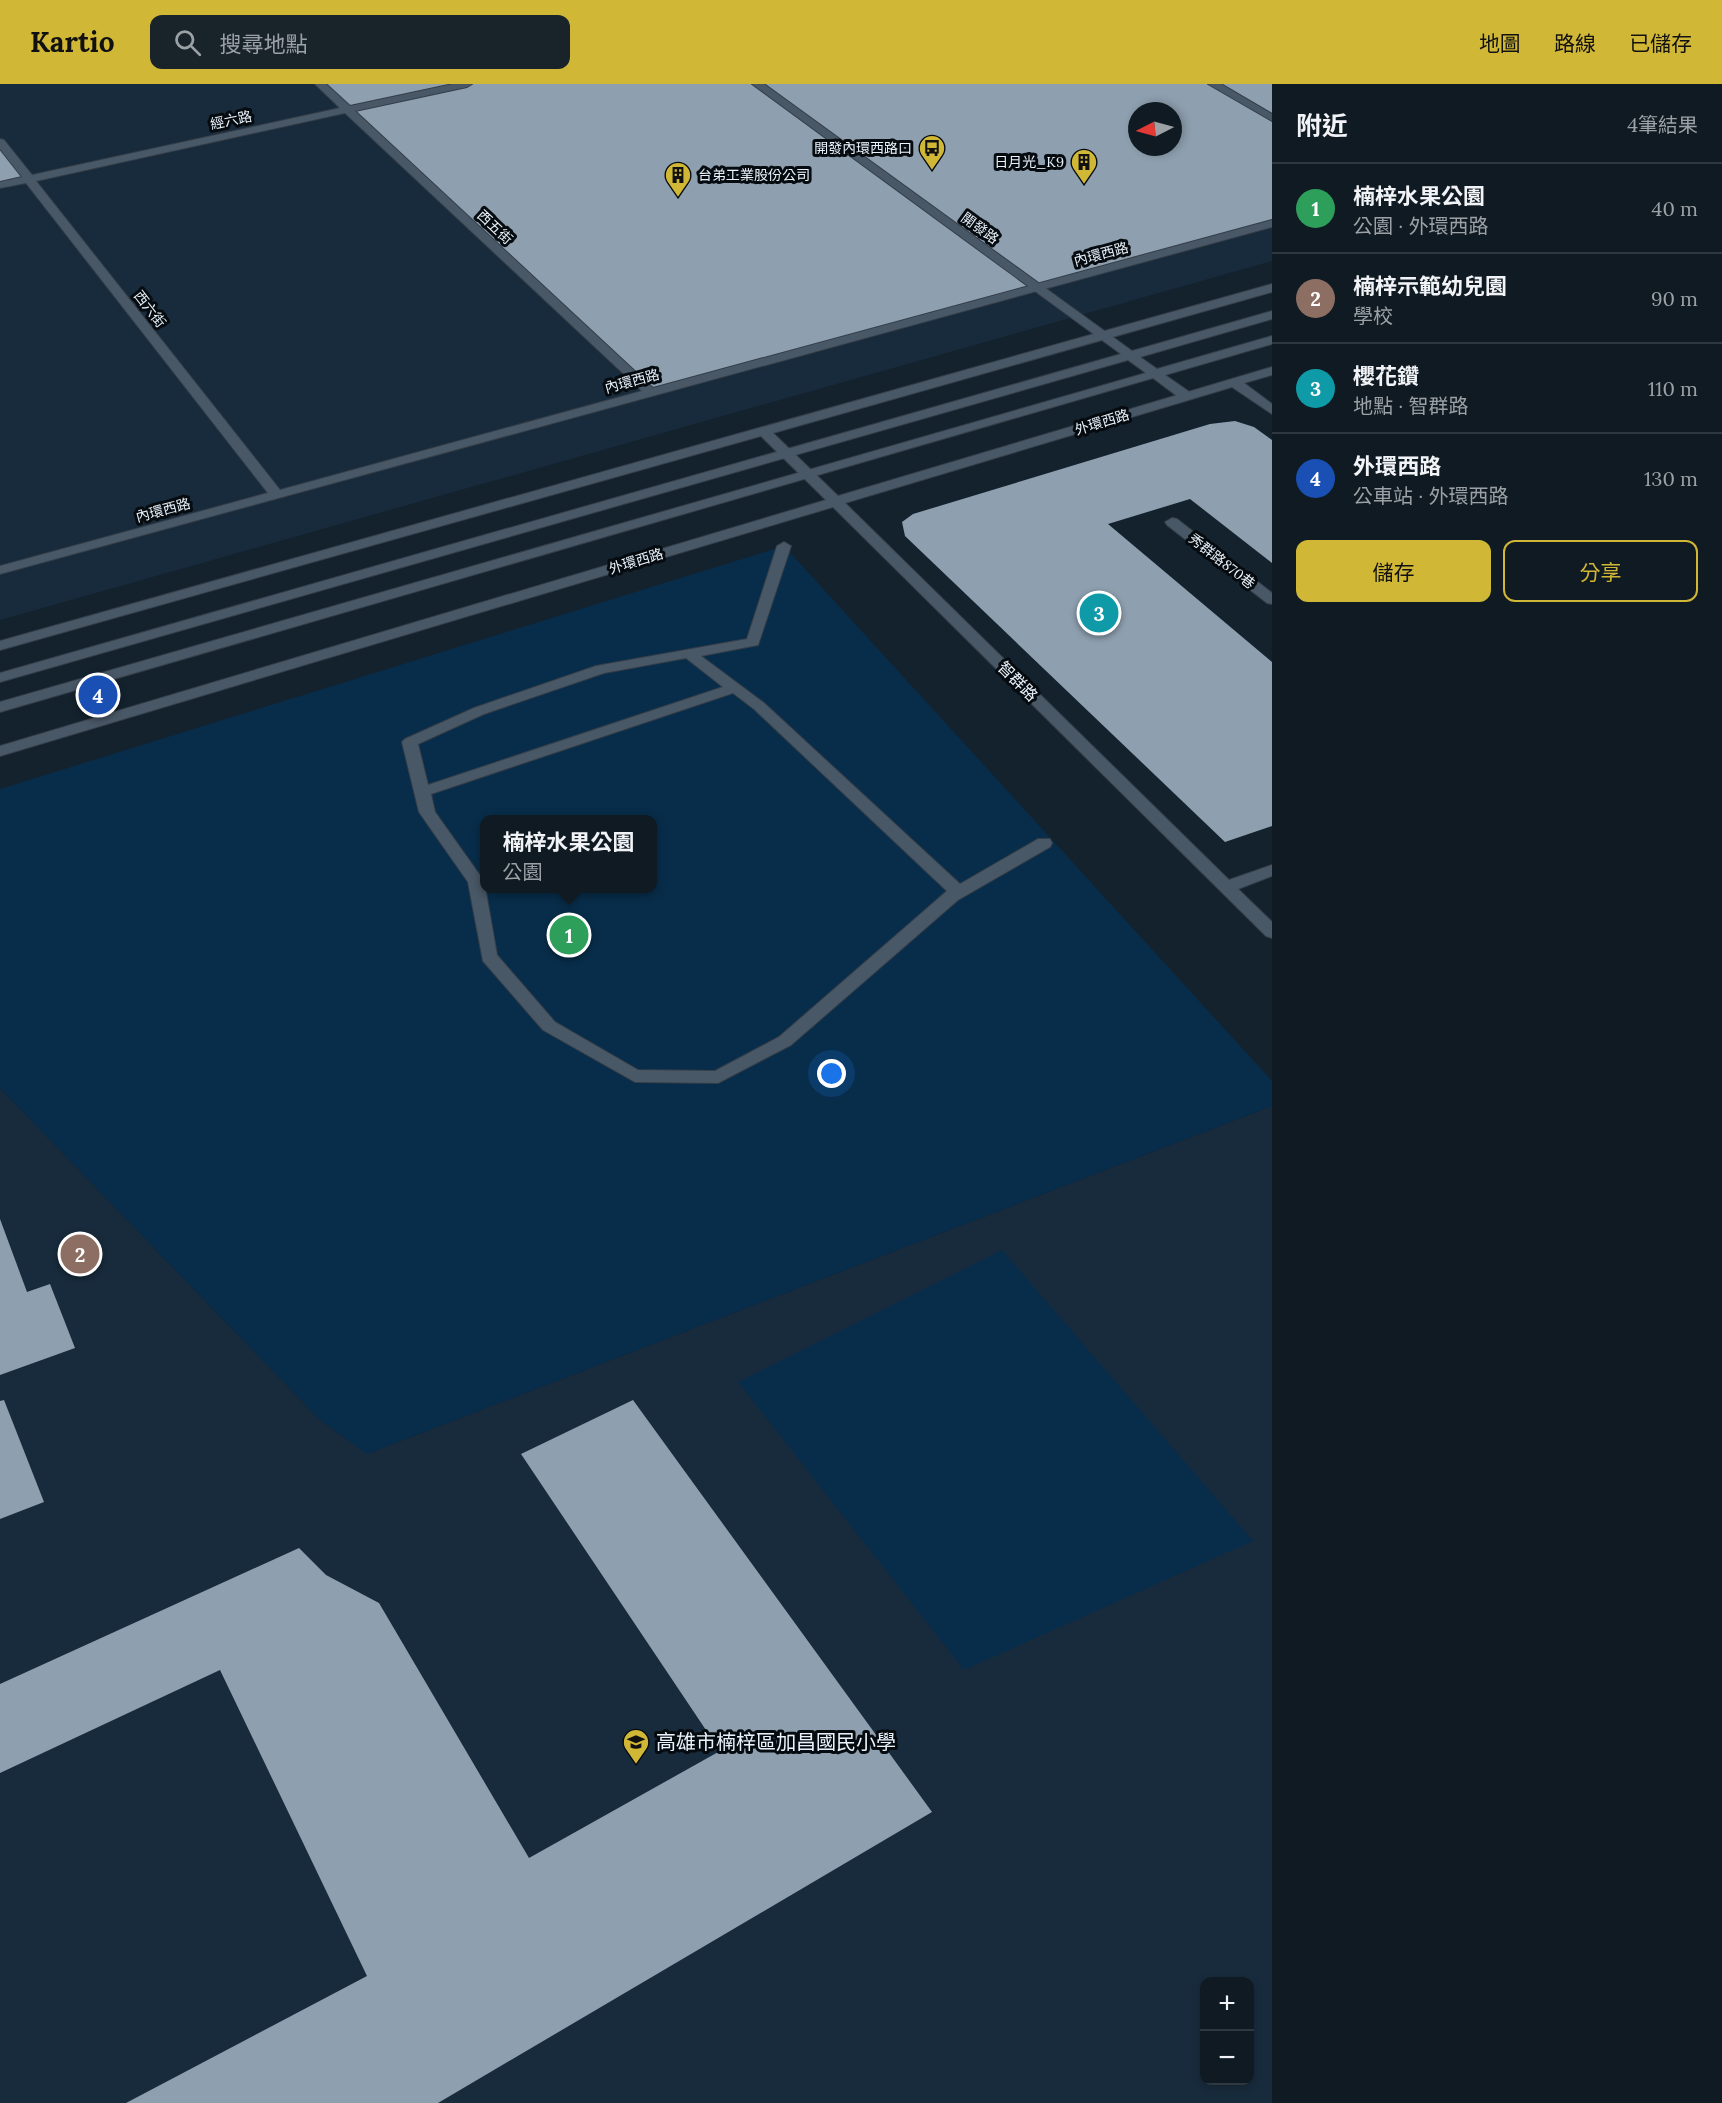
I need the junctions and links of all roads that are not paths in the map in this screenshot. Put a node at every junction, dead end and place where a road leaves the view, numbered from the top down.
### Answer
1 (320, 84) edge
2 (467, 84) edge
3 (757, 84) edge
4 (1213, 84) edge
5 (348, 110) junction
6 (1272, 118) edge
7 (0, 142) edge
8 (29, 179) junction
9 (0, 185) edge
10 (1272, 223) edge
11 (1036, 287) junction
12 (1272, 288) edge
13 (1272, 315) edge
14 (1103, 336) junction
15 (1272, 340) edge
16 (1131, 356) junction
17 (1272, 371) edge
18 (1156, 374) junction
19 (1234, 382) junction
20 (650, 392) junction
21 (1186, 396) junction
22 (1272, 410) edge
23 (763, 430) junction
24 (785, 453) junction
25 (807, 473) junction
26 (276, 495) junction
27 (837, 501) junction
28 (1172, 522) dead end
29 (784, 546) dead end
30 (0, 570) edge
31 (1272, 600) edge
32 (0, 646) edge
33 (689, 654) junction
34 (0, 678) edge
35 (734, 687) junction
36 (0, 707) edge
37 (0, 751) edge
38 (422, 792) junction
39 (1044, 843) dead end
40 (1272, 870) edge
41 (1226, 887) junction
42 (959, 893) junction
43 (1272, 933) edge

1 - 5 street, 西五街
2 - 5 street, 經六路
3 - 11 street, 開發路
4 - 6 street
5 - 8 street, 經六路
5 - 20 street, 西五街
7 - 8 street, 西六街
8 - 9 street, 經六路
8 - 26 street, 西六街
10 - 11 street, 內環西路
11 - 14 street, 開發路
11 - 20 street, 內環西路
12 - 14 street
13 - 16 street
14 - 16 street, 開發路
14 - 23 street
15 - 18 street, 外環西路
16 - 18 street, 開發路
16 - 24 street
17 - 19 street, 外環西路
18 - 21 street, 開發路
18 - 25 street, 外環西路
19 - 21 street, 外環西路
19 - 22 street
20 - 26 street, 內環西路
21 - 27 street, 外環西路
23 - 24 street, 智群路
23 - 32 street
24 - 25 street, 智群路
24 - 34 street
25 - 27 street, 智群路
25 - 36 street, 外環西路
26 - 30 street, 內環西路
27 - 37 street, 外環西路
27 - 41 street, 智群路
28 - 31 street, 秀群路870巷
29 - 33 street
33 - 35 street
33 - 38 street
35 - 38 street
35 - 42 street
38 - 42 street
39 - 42 street
40 - 41 street
41 - 43 street, 智群路

